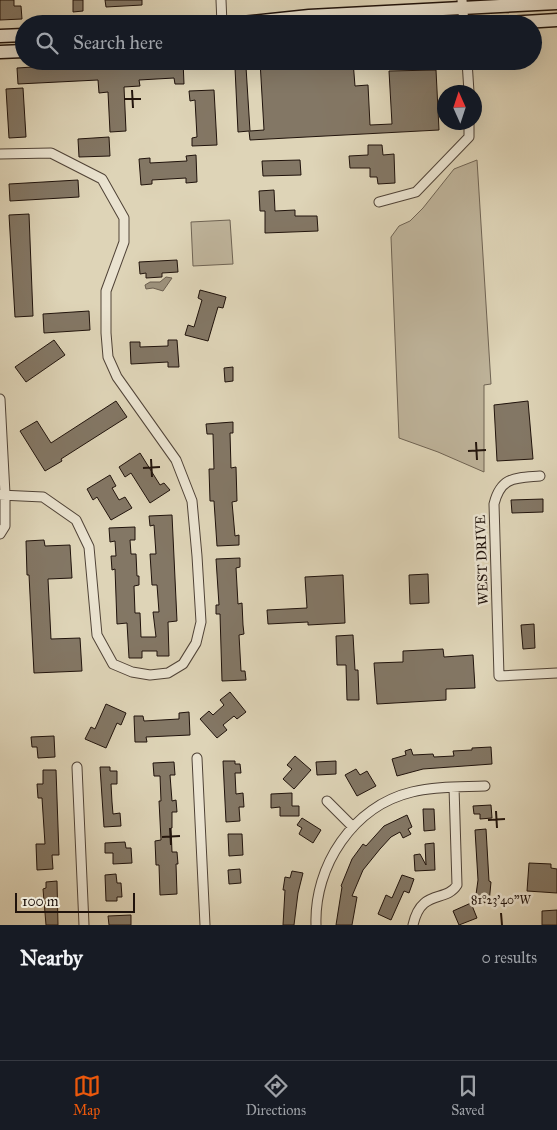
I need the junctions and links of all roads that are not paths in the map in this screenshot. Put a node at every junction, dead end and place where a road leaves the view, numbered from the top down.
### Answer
1 (221, 0) edge
2 (557, 3) edge
3 (462, 4) edge
4 (222, 15) edge
5 (322, 15) edge
6 (557, 20) edge
7 (542, 21) edge
8 (15, 35) edge
9 (0, 36) edge
10 (15, 51) edge
11 (0, 52) edge
12 (467, 70) edge
13 (468, 85) edge
14 (469, 130) edge
15 (0, 154) edge
16 (379, 202) dead end
17 (0, 399) edge
18 (540, 476) dead end
19 (3, 494) edge
20 (0, 534) edge
21 (557, 673) edge
22 (197, 758) dead end
23 (77, 767) dead end
24 (485, 786) dead end
25 (454, 787) junction
26 (327, 801) dead end
27 (353, 827) junction
28 (84, 925) edge
29 (205, 925) edge
30 (316, 925) edge
31 (413, 925) edge

1 - 4 street
2 - 3 main road
3 - 5 main road
6 - 7 main road
8 - 9 main road
10 - 11 main road
12 - 13 street
14 - 16 street
15 - 19 street
17 - 19 street
18 - 21 street, WEST DRIVE
19 - 20 street
22 - 29 street
23 - 28 street
24 - 25 street
25 - 27 street
25 - 31 street
26 - 27 street
27 - 30 street

